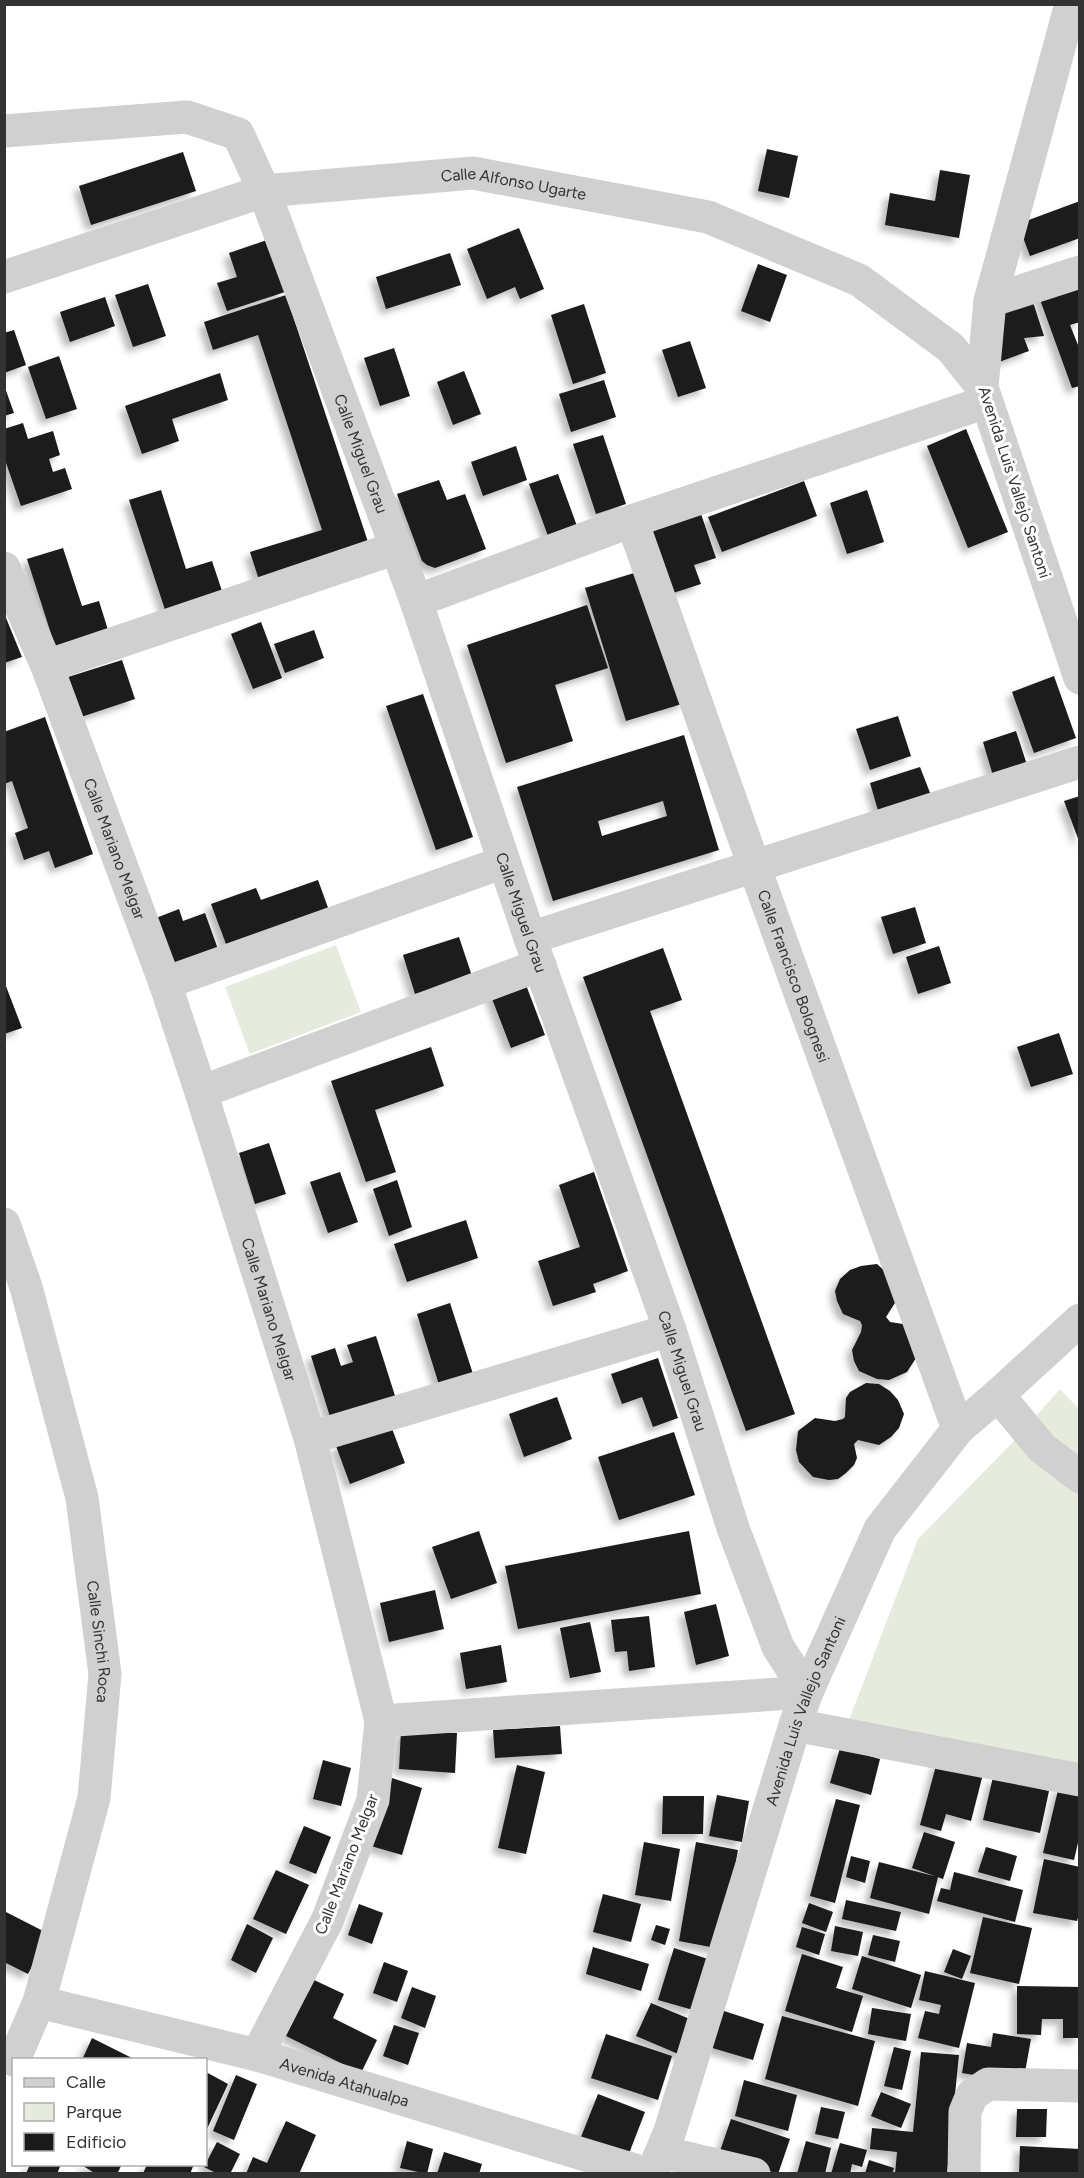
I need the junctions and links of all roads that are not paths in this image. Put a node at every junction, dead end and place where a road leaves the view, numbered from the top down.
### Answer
1 (1073, 6) edge
2 (4, 131) edge
3 (264, 191) junction
4 (1080, 272) edge
5 (4, 277) edge
6 (990, 301) junction
7 (984, 394) junction
8 (632, 521) junction
9 (396, 548) junction
10 (4, 568) edge
11 (416, 601) junction
12 (1077, 662) edge
13 (47, 666) junction
14 (1080, 762) edge
15 (504, 862) junction
16 (754, 866) junction
17 (535, 952) junction
18 (165, 983) junction
19 (201, 1092) junction
20 (4, 1224) edge
21 (1080, 1320) edge
22 (670, 1330) junction
23 (998, 1395) junction
24 (958, 1429) junction
25 (310, 1438) junction
26 (1080, 1477) edge
27 (807, 1692) junction
28 (381, 1721) junction
29 (795, 1725) junction
30 (1080, 1780) edge
31 (39, 2002) junction
32 (257, 2055) junction
33 (15, 2058) edge
34 (12, 2064) edge
35 (4, 2080) edge
36 (1080, 2086) edge
37 (654, 2166) edge
38 (754, 2174) edge
39 (964, 2174) edge

1 - 6 street, Avenida Luis Vallejo Santoni
2 - 3 street, Calle Miguel Grau
3 - 5 street, Calle Alfonso Ugarte
3 - 7 street, Calle Alfonso Ugarte
3 - 9 street, Calle Miguel Grau
4 - 6 street
6 - 7 street, Avenida Luis Vallejo Santoni
7 - 8 street
7 - 12 street, Avenida Luis Vallejo Santoni
8 - 11 street
8 - 16 street, Calle Francisco Bolognesi
9 - 11 street, Calle Miguel Grau
9 - 13 street
10 - 13 street, Calle Mariano Melgar
11 - 15 street, Calle Miguel Grau
13 - 18 street, Calle Mariano Melgar
14 - 16 street
15 - 17 street, Calle Miguel Grau
15 - 18 street
16 - 17 street
16 - 24 street, Calle Francisco Bolognesi
17 - 19 street
17 - 22 street, Calle Miguel Grau
18 - 19 street, Calle Mariano Melgar
19 - 25 street, Calle Mariano Melgar
20 - 31 street, Calle Sinchi Roca
21 - 23 street, Avenida Luis Vallejo Santoni
22 - 25 street
22 - 27 street, Calle Miguel Grau
23 - 24 street, Avenida Luis Vallejo Santoni
23 - 26 street
24 - 27 street, Avenida Luis Vallejo Santoni
25 - 28 street, Calle Mariano Melgar
27 - 28 street
27 - 29 street, Avenida Luis Vallejo Santoni
28 - 32 street, Calle Mariano Melgar
29 - 30 street
29 - 37 street, Avenida Luis Vallejo Santoni
31 - 32 street, Avenida Atahualpa
31 - 33 street, Calle Sinchi Roca
32 - 37 street, Avenida Atahualpa
34 - 35 street, Calle Sinchi Roca
36 - 39 street
37 - 38 street, Avenida Atahualpa

